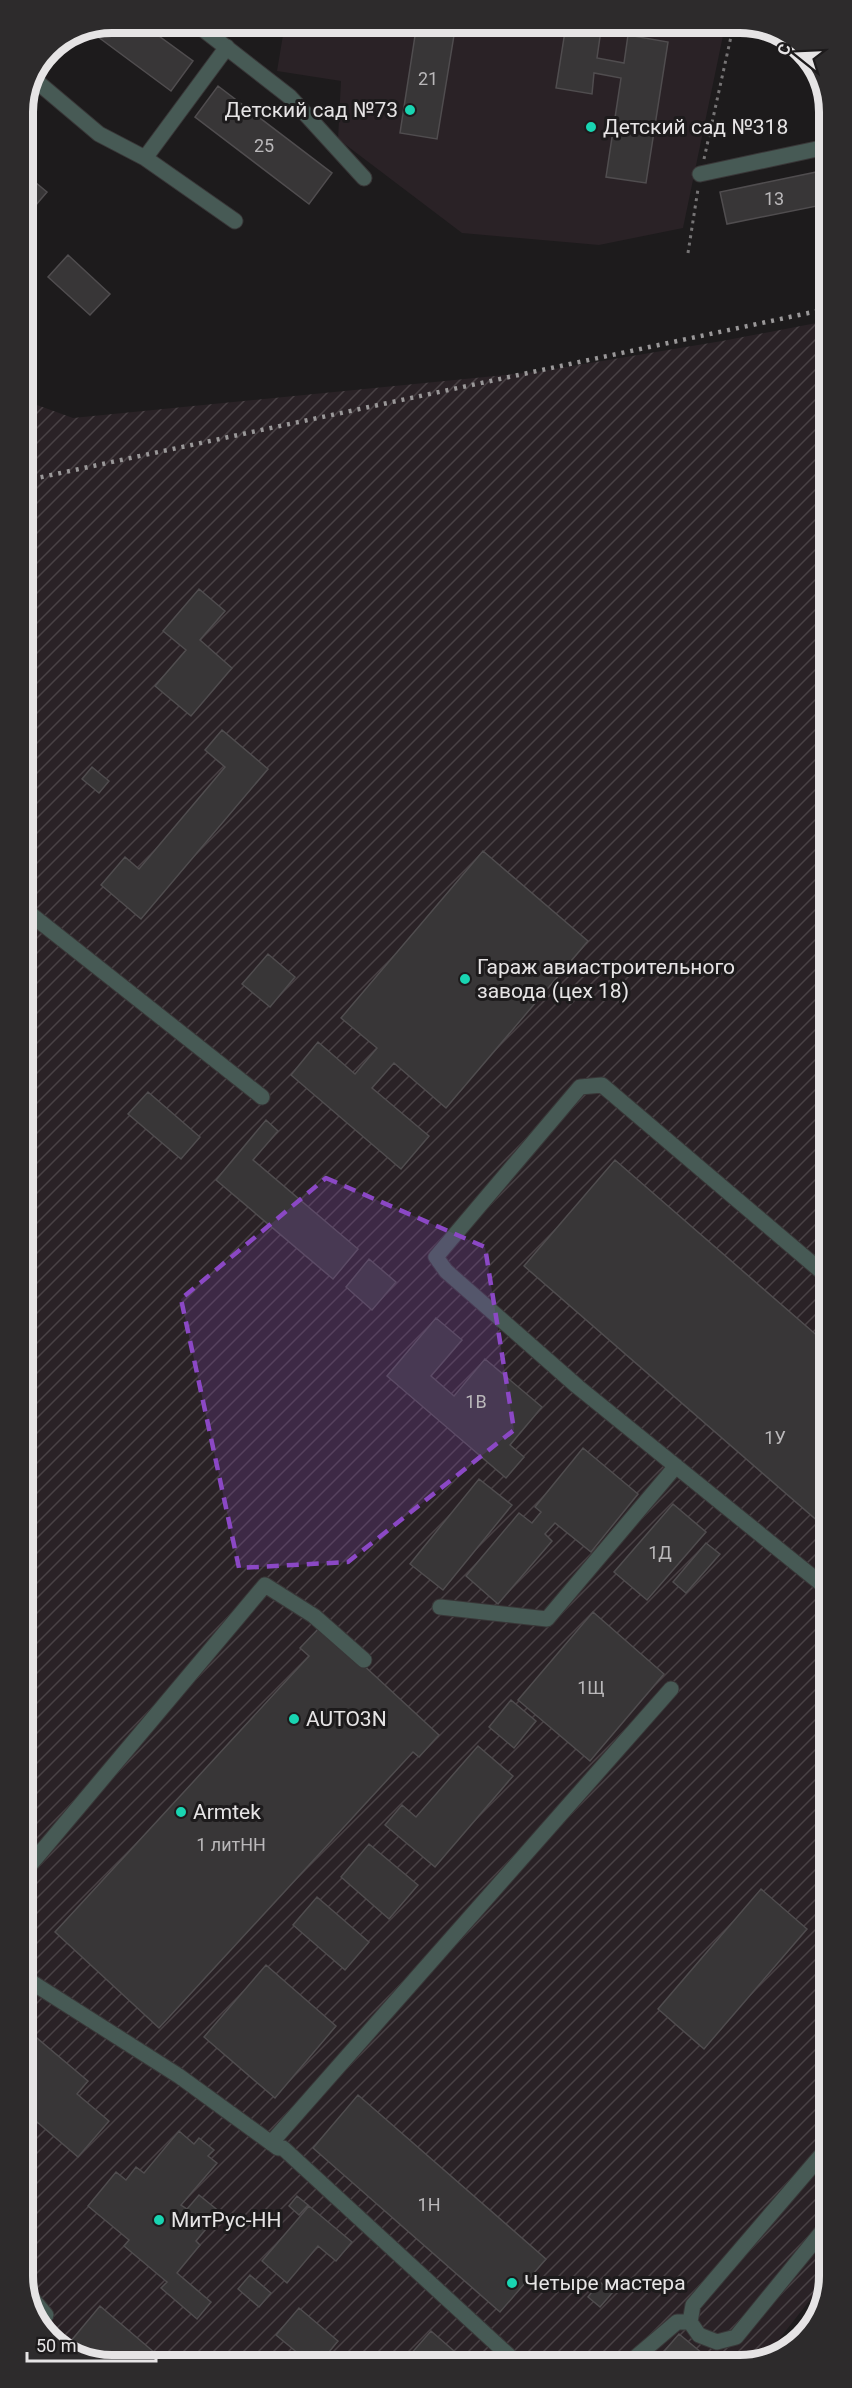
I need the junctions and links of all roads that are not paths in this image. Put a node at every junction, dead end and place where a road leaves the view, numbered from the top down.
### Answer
1 (209, 33) edge
2 (227, 47) junction
3 (39, 84) edge
4 (819, 148) edge
5 (145, 158) junction
6 (700, 174) road end
7 (364, 178) dead end
8 (235, 221) dead end
9 (33, 916) edge
10 (262, 1097) dead end
11 (819, 1269) edge
12 (676, 1466) junction
13 (819, 1583) edge
14 (440, 1607) dead end
15 (364, 1660) dead end
16 (670, 1689) dead end
17 (33, 1861) edge
18 (33, 1983) edge
19 (271, 2143) junction
20 (819, 2158) edge
21 (819, 2235) edge
22 (40, 2308) edge
23 (46, 2315) dead end
24 (690, 2322) junction
25 (508, 2355) edge
26 (638, 2355) edge

1 - 2 lane
2 - 5 lane
2 - 7 lane
3 - 5 lane
4 - 6 lane
5 - 8 lane
9 - 10 lane
11 - 12 lane
12 - 13 lane
12 - 14 lane
15 - 17 lane
16 - 19 lane
18 - 19 lane
19 - 25 lane
20 - 24 lane
21 - 24 lane
22 - 23 lane
24 - 26 lane

